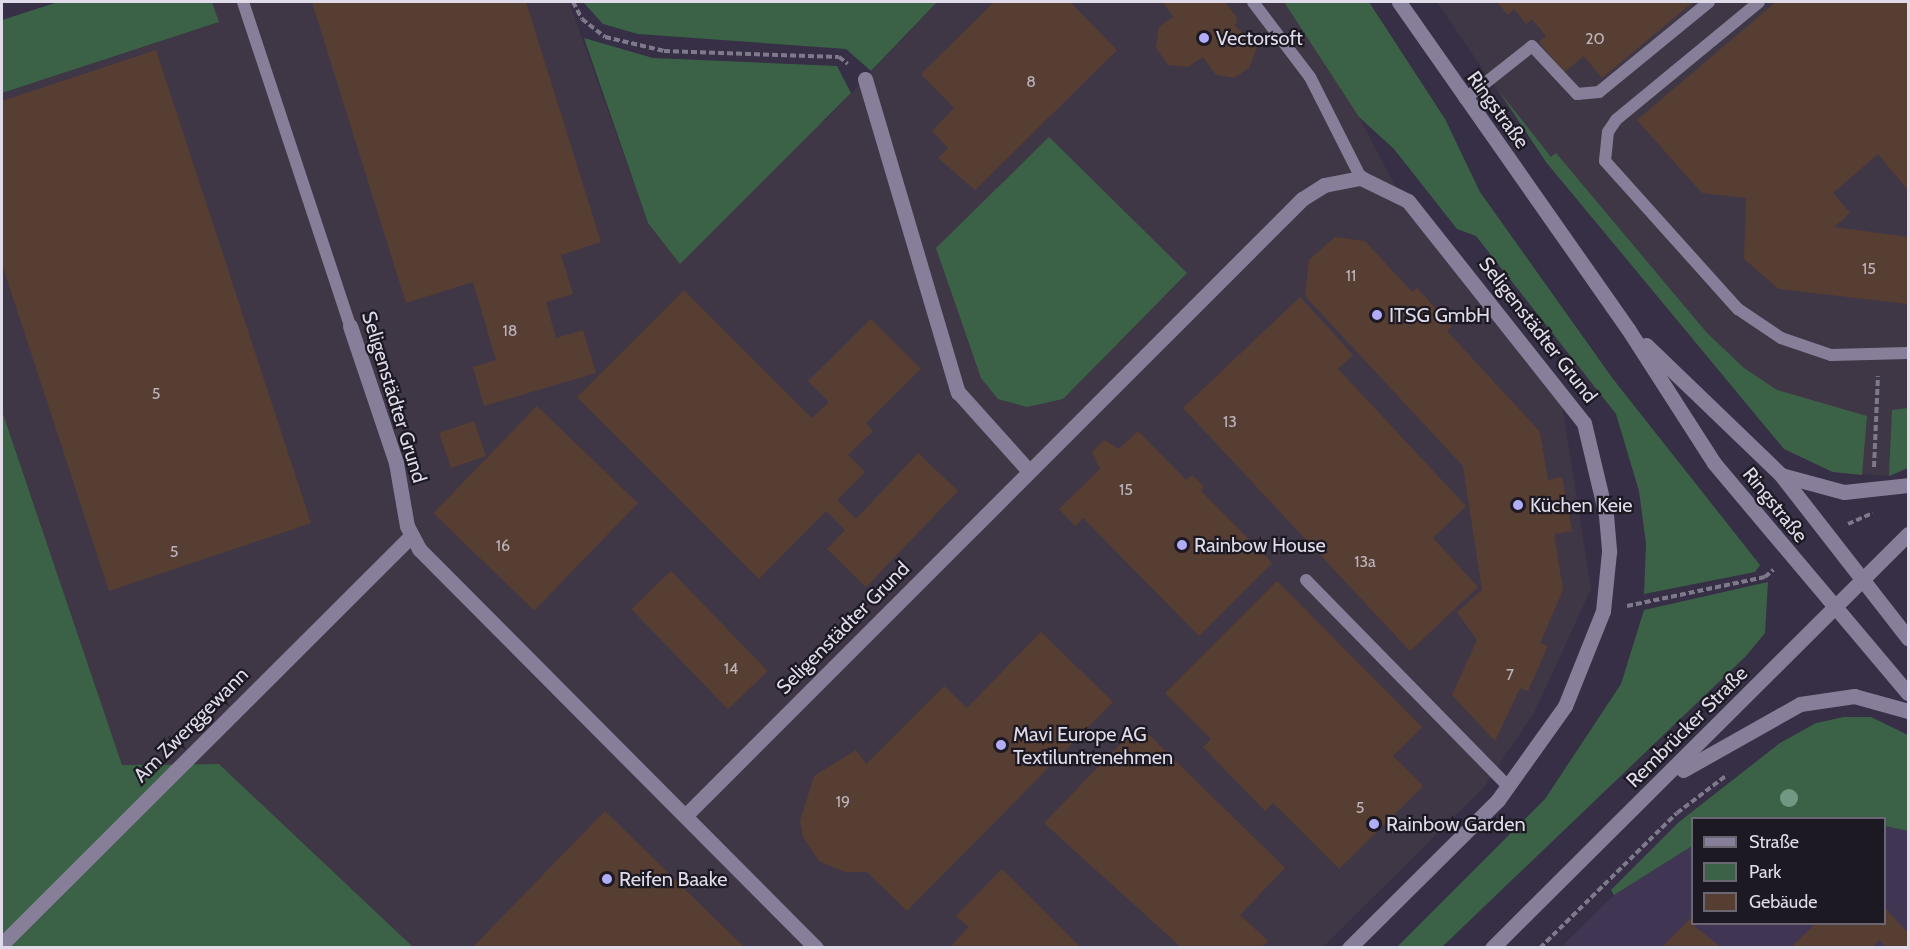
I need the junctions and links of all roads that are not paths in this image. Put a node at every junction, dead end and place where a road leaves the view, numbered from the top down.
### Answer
1 (243, 2) edge
2 (1253, 2) edge
3 (1399, 2) edge
4 (1709, 2) edge
5 (1759, 2) edge
6 (865, 79) road end
7 (1465, 99) junction
8 (1361, 178) junction
9 (350, 326) joint
10 (1628, 329) junction
11 (1908, 353) edge
12 (1029, 471) junction
13 (1781, 475) junction
14 (1908, 485) edge
15 (1908, 534) edge
16 (411, 536) junction
17 (1865, 578) junction
18 (1306, 580) dead end
19 (1835, 609) junction
20 (1908, 638) edge
21 (1908, 693) edge
22 (1908, 711) edge
23 (1508, 786) junction
24 (1651, 792) junction
25 (686, 815) junction
26 (2, 944) edge
27 (816, 948) edge
28 (1349, 948) edge
29 (1492, 948) edge

1 - 9 lane, Seligenstädter Grund
2 - 8 lane
3 - 7 street, Ringstraße
4 - 7 lane
5 - 11 lane
6 - 12 street
7 - 10 street, Ringstraße
8 - 12 street, Seligenstädter Grund
8 - 23 street, Seligenstädter Grund
9 - 16 street, Seligenstädter Grund
10 - 13 street, Ringstraße
10 - 19 street, Ringstraße
12 - 25 street, Seligenstädter Grund
13 - 14 street
13 - 17 street, Ringstraße
15 - 17 street, Rembrücker Straße
16 - 25 street, Seligenstädter Grund
16 - 26 street, Am Zwerggewann
17 - 19 street, Rembrücker Straße
17 - 20 street, Ringstraße
18 - 23 lane
19 - 21 street, Ringstraße
19 - 24 street, Rembrücker Straße
22 - 24 street
23 - 28 street, Seligenstädter Grund
24 - 29 street, Rembrücker Straße
25 - 27 street, Seligenstädter Grund

